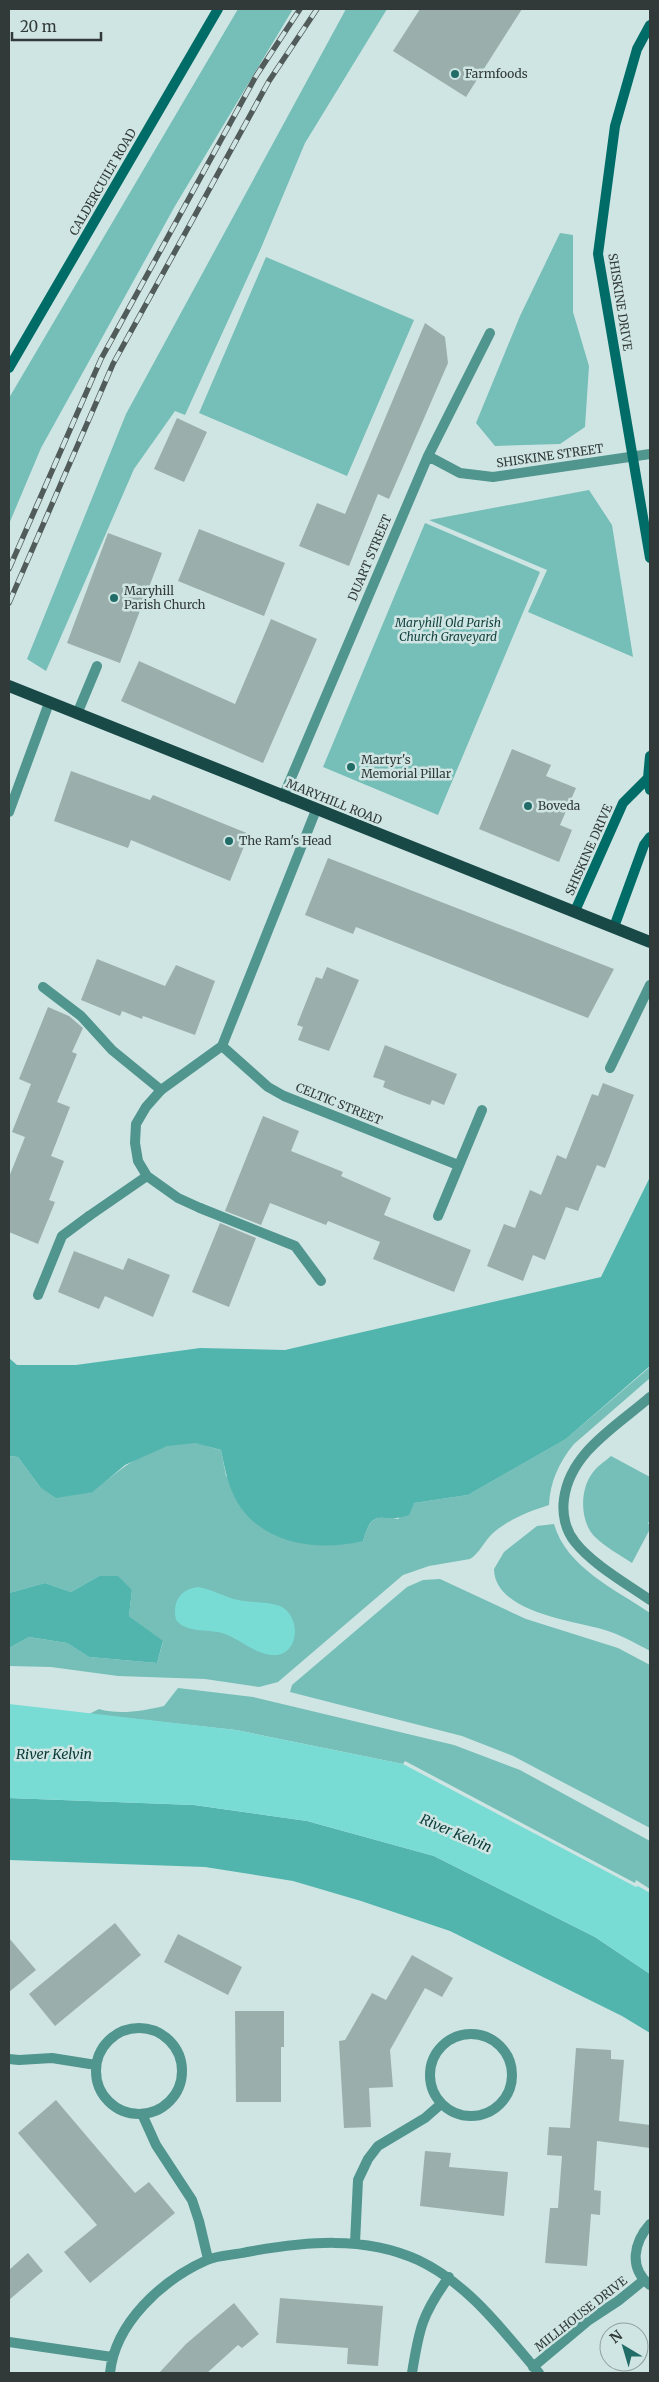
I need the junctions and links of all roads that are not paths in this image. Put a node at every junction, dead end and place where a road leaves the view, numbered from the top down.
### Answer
1 (218, 9) edge
2 (650, 24) edge
3 (490, 333) dead end
4 (9, 368) edge
5 (650, 454) edge
6 (428, 456) junction
7 (633, 456) junction
8 (650, 558) edge
9 (97, 666) dead end
10 (9, 686) edge
11 (49, 704) junction
12 (77, 714) junction
13 (650, 756) edge
14 (648, 778) junction
15 (650, 790) edge
16 (282, 797) junction
17 (316, 810) junction
18 (9, 812) edge
19 (650, 837) edge
20 (575, 911) junction
21 (614, 927) junction
22 (650, 942) edge
23 (650, 985) edge
24 (43, 987) dead end
25 (222, 1046) junction
26 (610, 1068) dead end
27 (160, 1090) junction
28 (482, 1110) dead end
29 (458, 1165) junction
30 (147, 1176) junction
31 (438, 1216) dead end
32 (321, 1281) dead end
33 (38, 1295) dead end
34 (650, 1397) edge
35 (650, 1600) edge
36 (9, 2059) edge
37 (96, 2065) junction
38 (441, 2104) junction
39 (142, 2114) junction
40 (650, 2224) edge
41 (355, 2243) junction
42 (208, 2259) junction
43 (449, 2277) junction
44 (647, 2283) edge
45 (9, 2342) edge
46 (112, 2357) junction
47 (536, 2370) edge
48 (110, 2373) edge
49 (412, 2373) edge

1 - 4 street, CALDERCUILT ROAD
2 - 7 street, SHISKINE DRIVE
3 - 6 street, DUART STREET
5 - 7 street, SHISKINE STREET
6 - 7 street, SHISKINE STREET
6 - 16 street, DUART STREET
7 - 8 street, SHISKINE DRIVE
9 - 12 street
10 - 11 main road, MARYHILL ROAD
11 - 12 main road, MARYHILL ROAD
11 - 18 street
12 - 16 main road, MARYHILL ROAD
13 - 14 street
14 - 15 street
14 - 20 street, SHISKINE DRIVE
16 - 17 main road, MARYHILL ROAD
17 - 20 main road, MARYHILL ROAD
17 - 25 street
19 - 21 street
20 - 21 main road, MARYHILL ROAD
21 - 22 main road, MARYHILL ROAD
23 - 26 street
24 - 27 street
25 - 27 street
25 - 29 street, CELTIC STREET
27 - 30 street
28 - 29 street
29 - 31 street
30 - 32 street
30 - 33 street
34 - 35 street
36 - 37 street
37 - 39 street
37 - 39 street
38 - 38 street
38 - 41 street
39 - 42 street
40 - 44 street, MILLHOUSE DRIVE
41 - 42 street, MILLHOUSE DRIVE
41 - 43 street, MILLHOUSE DRIVE
42 - 46 street, MILLHOUSE DRIVE
43 - 47 street, MILLHOUSE DRIVE
43 - 49 street
44 - 47 street, MILLHOUSE DRIVE
45 - 46 street
46 - 48 street, MILLHOUSE DRIVE

